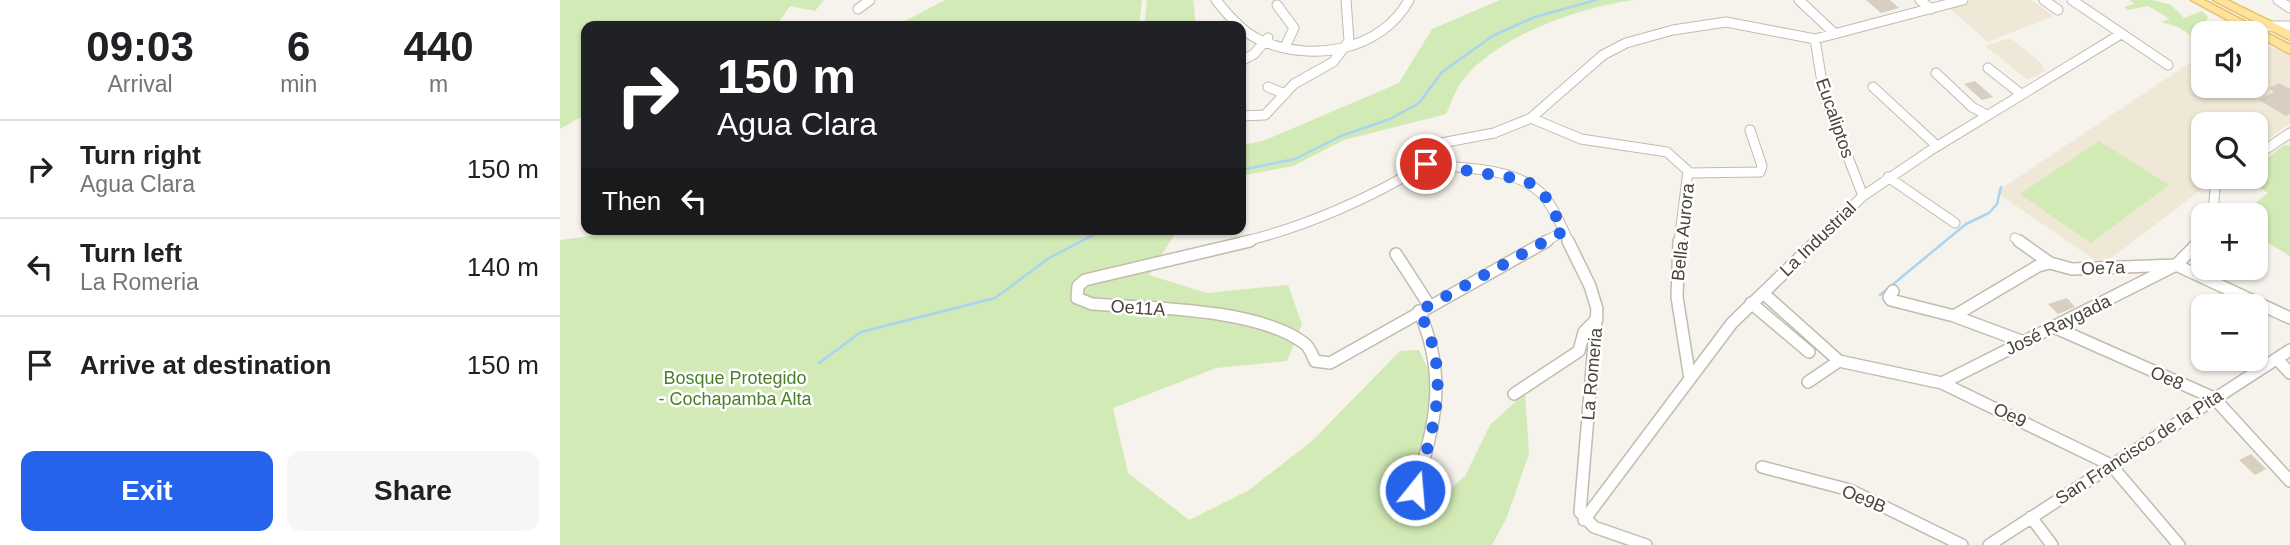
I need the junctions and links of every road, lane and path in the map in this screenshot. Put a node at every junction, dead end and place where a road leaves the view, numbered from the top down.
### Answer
1 (870, 0) edge
2 (1216, 0) edge
3 (1346, 0) edge
4 (1799, 0) edge
5 (1920, 0) edge
6 (1963, 0) edge
7 (2045, 0) edge
8 (2072, 0) edge
9 (2196, 0) edge
10 (2218, 0) edge
11 (2278, 0) edge
12 (1403, 2) edge
13 (1277, 5) dead end
14 (2290, 8) edge
15 (858, 9) dead end
16 (1931, 9) junction
17 (2058, 10) dead end
18 (1238, 21) edge
19 (2269, 26) junction
20 (2290, 26) edge
21 (1246, 28) edge
22 (1834, 33) junction
23 (2121, 34) junction
24 (2290, 36) edge
25 (1815, 39) junction
26 (1266, 40) junction
27 (1348, 43) junction
28 (1285, 45) junction
29 (2290, 50) edge
30 (1246, 57) edge
31 (2168, 65) dead end
32 (1988, 68) dead end
33 (1936, 74) dead end
34 (1268, 87) dead end
35 (1873, 87) dead end
36 (1285, 94) junction
37 (2021, 94) junction
38 (1987, 115) junction
39 (1246, 116) edge
40 (1531, 118) junction
41 (1750, 130) dead end
42 (2287, 138) edge
43 (1937, 146) junction
44 (2268, 149) edge
45 (1426, 164) junction
46 (1689, 173) junction
47 (1888, 177) junction
48 (1863, 196) junction
49 (1955, 223) dead end
50 (1564, 231) junction
51 (2015, 238) dead end
52 (2191, 250) edge
53 (1396, 254) dead end
54 (2050, 263) junction
55 (2176, 265) junction
56 (1893, 291) dead end
57 (1763, 293) junction
58 (1751, 303) junction
59 (1424, 308) junction
60 (1954, 316) junction
61 (2290, 318) edge
62 (1597, 319) junction
63 (2056, 328) junction
64 (2024, 342) junction
65 (2290, 350) edge
66 (1809, 352) dead end
67 (2277, 359) junction
68 (1839, 361) junction
69 (2290, 373) edge
70 (1690, 379) junction
71 (1808, 382) dead end
72 (1942, 383) junction
73 (1514, 394) dead end
74 (2214, 398) junction
75 (2112, 465) junction
76 (1762, 467) dead end
77 (2290, 481) edge
78 (1415, 490) dead end
79 (2031, 517) junction
80 (1584, 520) junction
81 (1646, 545) edge
82 (1962, 545) edge
83 (1989, 545) edge
84 (2052, 545) edge
85 (2179, 545) edge

1 - 15 street
2 - 18 street
3 - 27 street
4 - 22 street
5 - 16 street
6 - 16 street
7 - 17 street
8 - 23 street
9 - 29 main road
10 - 19 main road
11 - 14 street
12 - 27 street
13 - 28 street
16 - 22 street
19 - 20 street
19 - 24 main road
21 - 26 street
22 - 25 street
23 - 31 street
23 - 37 street, La Industrial
25 - 40 street
25 - 48 street, Eucaliptos
26 - 28 street
26 - 30 street
27 - 28 street
27 - 36 street
32 - 37 street
33 - 38 street
34 - 36 street
35 - 43 street
36 - 39 street
37 - 38 street, La Industrial
38 - 43 street, La Industrial
40 - 45 street
40 - 46 street, Bella Aurora
41 - 46 street
42 - 44 street
43 - 47 street, La Industrial
45 - 50 street, La Romeria
45 - 59 street, Oe11A
46 - 70 street, Bella Aurora
47 - 48 street, La Industrial
47 - 49 street
48 - 57 street, La Industrial
50 - 59 street
50 - 62 street, La Romeria
51 - 54 street
52 - 55 street, José Raygada
53 - 59 street
54 - 55 street, Oe7a
54 - 60 street
55 - 61 street, Oe7a
55 - 63 street, José Raygada
56 - 60 street
57 - 58 street, La Industrial
57 - 68 street
58 - 66 street
58 - 70 street, La Industrial
59 - 78 street
60 - 64 street
62 - 73 street
62 - 80 street, La Romeria
63 - 64 street, José Raygada
63 - 74 street, Oe8
64 - 72 street, José Raygada
65 - 67 street, San Francisco de la Pita
67 - 69 street
67 - 74 street, San Francisco de la Pita
68 - 71 street
68 - 72 street, Oe9
70 - 80 street, La Industrial
72 - 75 street, Oe9
74 - 75 street, San Francisco de la Pita
74 - 77 street, Oe8
75 - 79 street, San Francisco de la Pita
75 - 85 street, Oe9
76 - 82 street, Oe9B
79 - 83 street, San Francisco de la Pita
79 - 84 street
80 - 81 street

